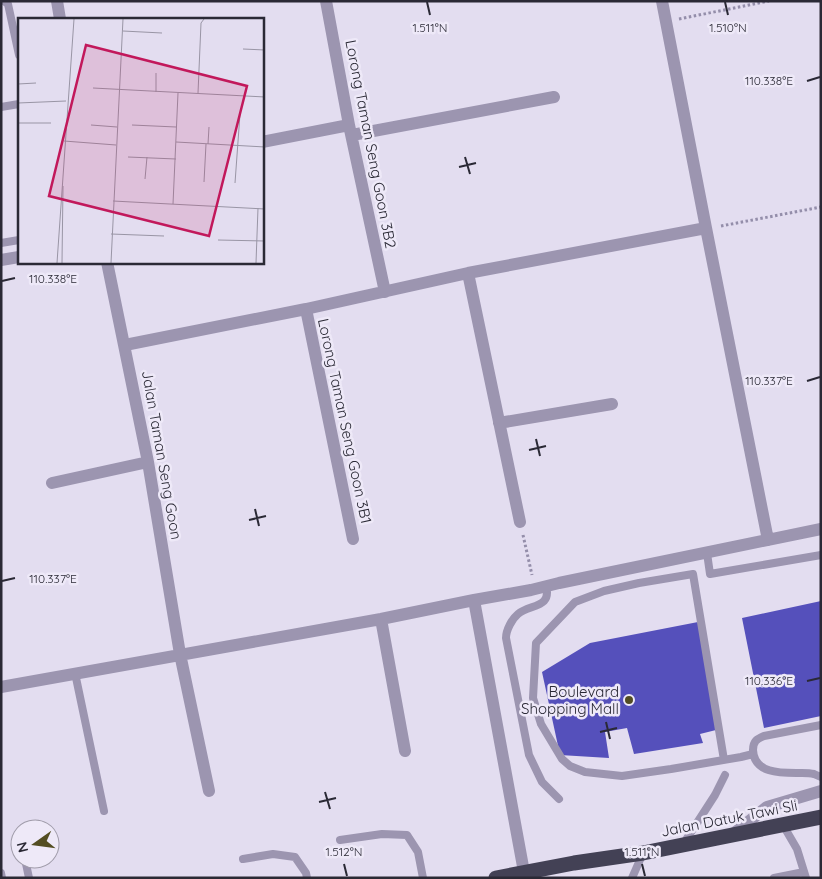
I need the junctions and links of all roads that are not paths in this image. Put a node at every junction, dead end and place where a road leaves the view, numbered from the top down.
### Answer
1 (4, 1) edge
2 (57, 1) edge
3 (326, 1) edge
4 (662, 1) edge
5 (60, 18) edge
6 (18, 50) edge
7 (554, 97) dead end
8 (18, 104) edge
9 (1, 107) edge
10 (350, 130) junction
11 (264, 142) edge
12 (706, 228) junction
13 (18, 240) edge
14 (1, 243) edge
15 (18, 257) edge
16 (1, 260) edge
17 (108, 264) edge
18 (468, 272) junction
19 (385, 292) junction
20 (306, 309) junction
21 (125, 346) junction
22 (612, 404) dead end
23 (499, 423) junction
24 (148, 462) junction
25 (52, 483) dead end
26 (520, 522) road end
27 (821, 530) edge
28 (353, 539) dead end
29 (768, 540) junction
30 (706, 553) junction
31 (821, 555) edge
32 (540, 588) junction
33 (474, 600) junction
34 (381, 619) junction
35 (180, 654) junction
36 (75, 673) junction
37 (1, 687) edge
38 (821, 725) edge
39 (405, 752) dead end
40 (753, 754) junction
41 (724, 760) junction
42 (725, 775) dead end
43 (821, 778) edge
44 (209, 791) dead end
45 (821, 791) edge
46 (559, 799) dead end
47 (104, 811) dead end
48 (821, 817) edge
49 (783, 825) junction
50 (732, 835) junction
51 (340, 840) dead end
52 (682, 845) junction
53 (643, 853) junction
54 (243, 859) dead end
55 (524, 872) junction
56 (1, 874) edge
57 (805, 875) edge
58 (2, 878) edge
59 (307, 878) edge
60 (423, 878) edge
61 (496, 878) edge
62 (632, 878) edge
63 (774, 878) edge

1 - 6 lane
2 - 5 street
3 - 10 street, Lorong Taman Seng Goon 3B2
4 - 12 street
7 - 10 street
8 - 9 lane
10 - 11 street
10 - 19 street, Lorong Taman Seng Goon 3B2
12 - 18 street
12 - 29 street
13 - 14 lane
15 - 16 street
17 - 21 street, Jalan Taman Seng Goon
18 - 19 street
18 - 23 street
19 - 20 street
20 - 21 street
20 - 28 street, Lorong Taman Seng Goon 3B1
21 - 24 street, Jalan Taman Seng Goon
22 - 23 street
23 - 26 street
24 - 25 street
24 - 35 street, Jalan Taman Seng Goon
27 - 29 street
29 - 30 street
30 - 31 lane
30 - 32 street
32 - 33 street
32 - 46 lane
33 - 34 street
33 - 55 street
34 - 35 street
34 - 39 street
35 - 36 street
35 - 44 street, Jalan Taman Seng Goon
36 - 37 street
36 - 47 lane
38 - 40 lane
40 - 41 lane
40 - 43 lane
41 - 41 lane
42 - 52 lane
45 - 50 street
48 - 49 highway, Jalan Datuk Tawi Sli
49 - 50 highway, Jalan Datuk Tawi Sli
49 - 57 lane
50 - 52 highway, Jalan Datuk Tawi Sli
51 - 60 lane
52 - 53 highway, Jalan Datuk Tawi Sli
53 - 55 highway, Jalan Datuk Tawi Sli
53 - 62 lane
54 - 59 lane
55 - 61 highway, Jalan Datuk Tawi Sli
56 - 58 lane
57 - 63 lane

